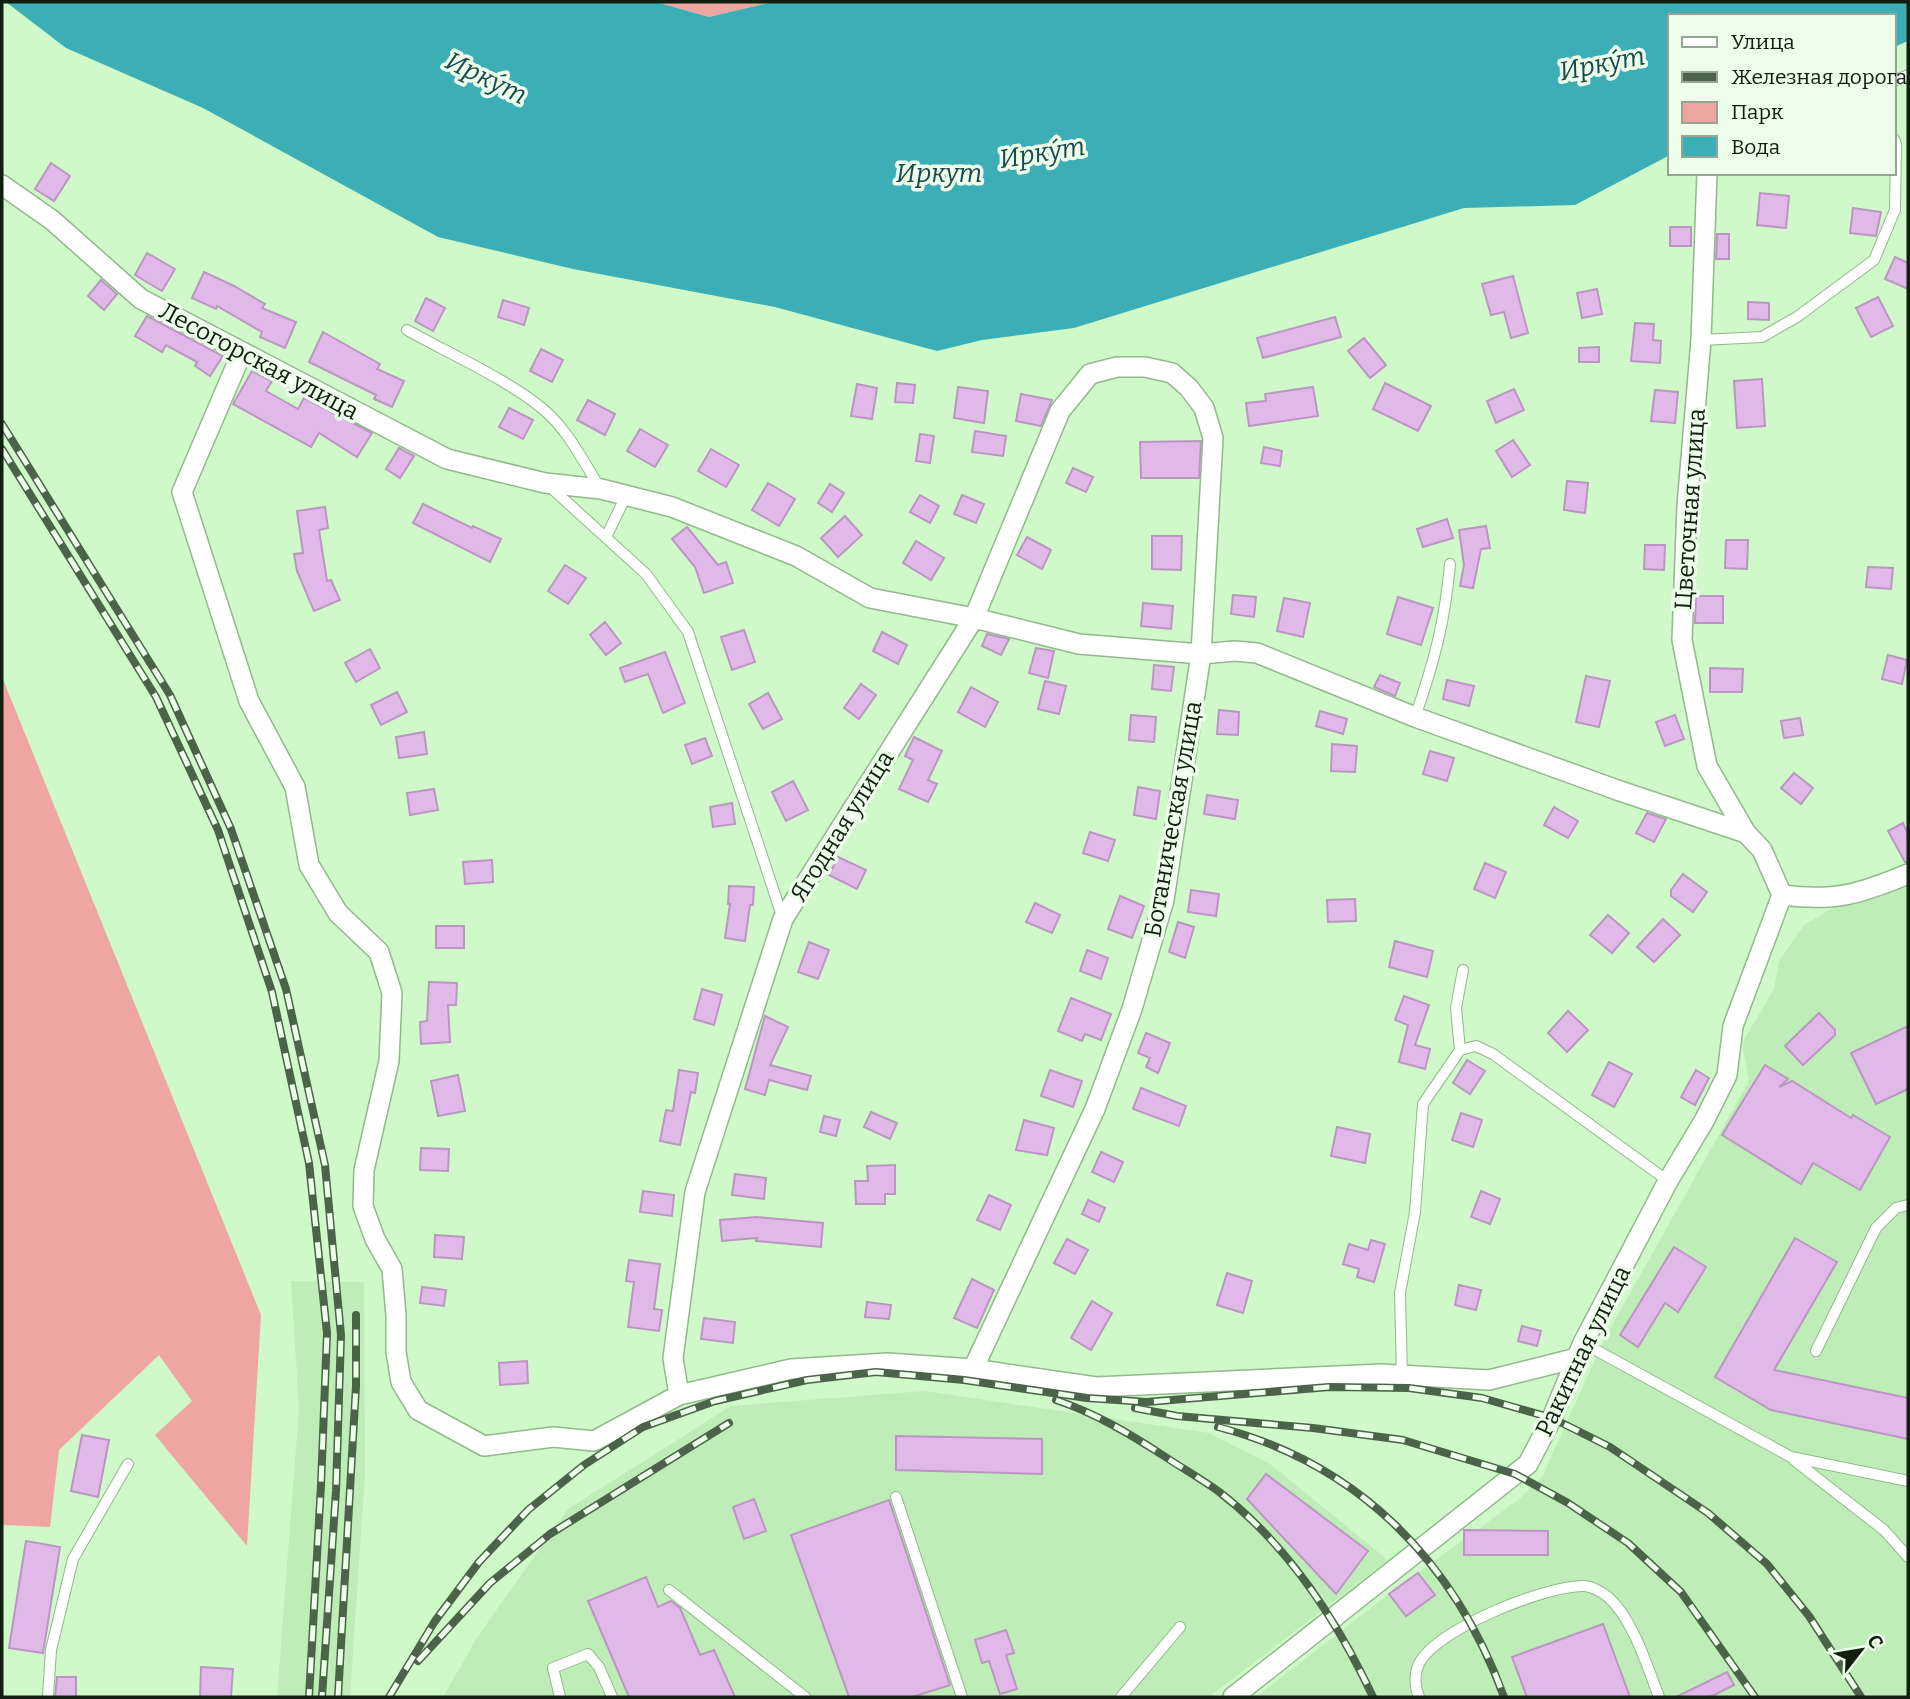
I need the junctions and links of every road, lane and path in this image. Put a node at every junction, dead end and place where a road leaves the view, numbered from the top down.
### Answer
1 (1707, 175) edge
2 (1896, 175) edge
3 (2, 185) edge
4 (407, 330) dead end
5 (1701, 340) junction
6 (242, 352) junction
7 (1172, 373) joint
8 (545, 483) junction
9 (601, 489) junction
10 (626, 496) junction
11 (606, 537) junction
12 (1450, 564) dead end
13 (974, 618) junction
14 (1201, 654) junction
15 (1415, 717) junction
16 (1746, 833) junction
17 (1908, 874) edge
18 (1782, 895) junction
19 (783, 919) junction
20 (1462, 970) dead end
21 (1460, 1050) junction
22 (1668, 1181) junction
23 (1908, 1205) edge
24 (1580, 1351) junction
25 (1816, 1351) dead end
26 (973, 1369) junction
27 (1402, 1376) junction
28 (679, 1395) junction
29 (1791, 1457) junction
30 (128, 1464) dead end
31 (1908, 1481) edge
32 (896, 1497) dead end
33 (1908, 1557) edge
34 (669, 1590) dead end
35 (1180, 1627) dead end
36 (48, 1697) edge
37 (560, 1697) edge
38 (612, 1697) edge
39 (804, 1697) edge
40 (962, 1697) edge
41 (1121, 1697) edge
42 (1233, 1697) edge
43 (1419, 1697) edge
44 (1659, 1697) edge

1 - 5 street, Цветочная улица
2 - 5 lane
3 - 6 street, Лесогорская улица
4 - 9 lane
5 - 16 street, Цветочная улица
6 - 8 street, Лесогорская улица
6 - 28 street
7 - 13 street, Ягодная улица
7 - 14 street, Ботаническая улица
8 - 9 street, Лесогорская улица
8 - 11 lane
9 - 10 street, Лесогорская улица
10 - 11 lane
10 - 13 street, Лесогорская улица
11 - 19 lane
12 - 15 lane
13 - 14 street, Лесогорская улица
13 - 19 street, Ягодная улица
14 - 15 street, Лесогорская улица
14 - 26 street, Ботаническая улица
15 - 16 street, Лесогорская улица
16 - 18 street, Цветочная улица
17 - 18 street
18 - 22 street, Ракитная улица
19 - 28 street, Ягодная улица
20 - 21 lane
21 - 22 lane
21 - 27 lane
22 - 24 street, Ракитная улица
23 - 25 lane
24 - 27 street
24 - 29 lane
24 - 42 street, Ракитная улица
26 - 27 street
26 - 28 street
29 - 31 lane
29 - 33 lane
30 - 36 lane
32 - 40 lane
34 - 39 lane
35 - 41 lane
37 - 38 lane
43 - 44 lane

